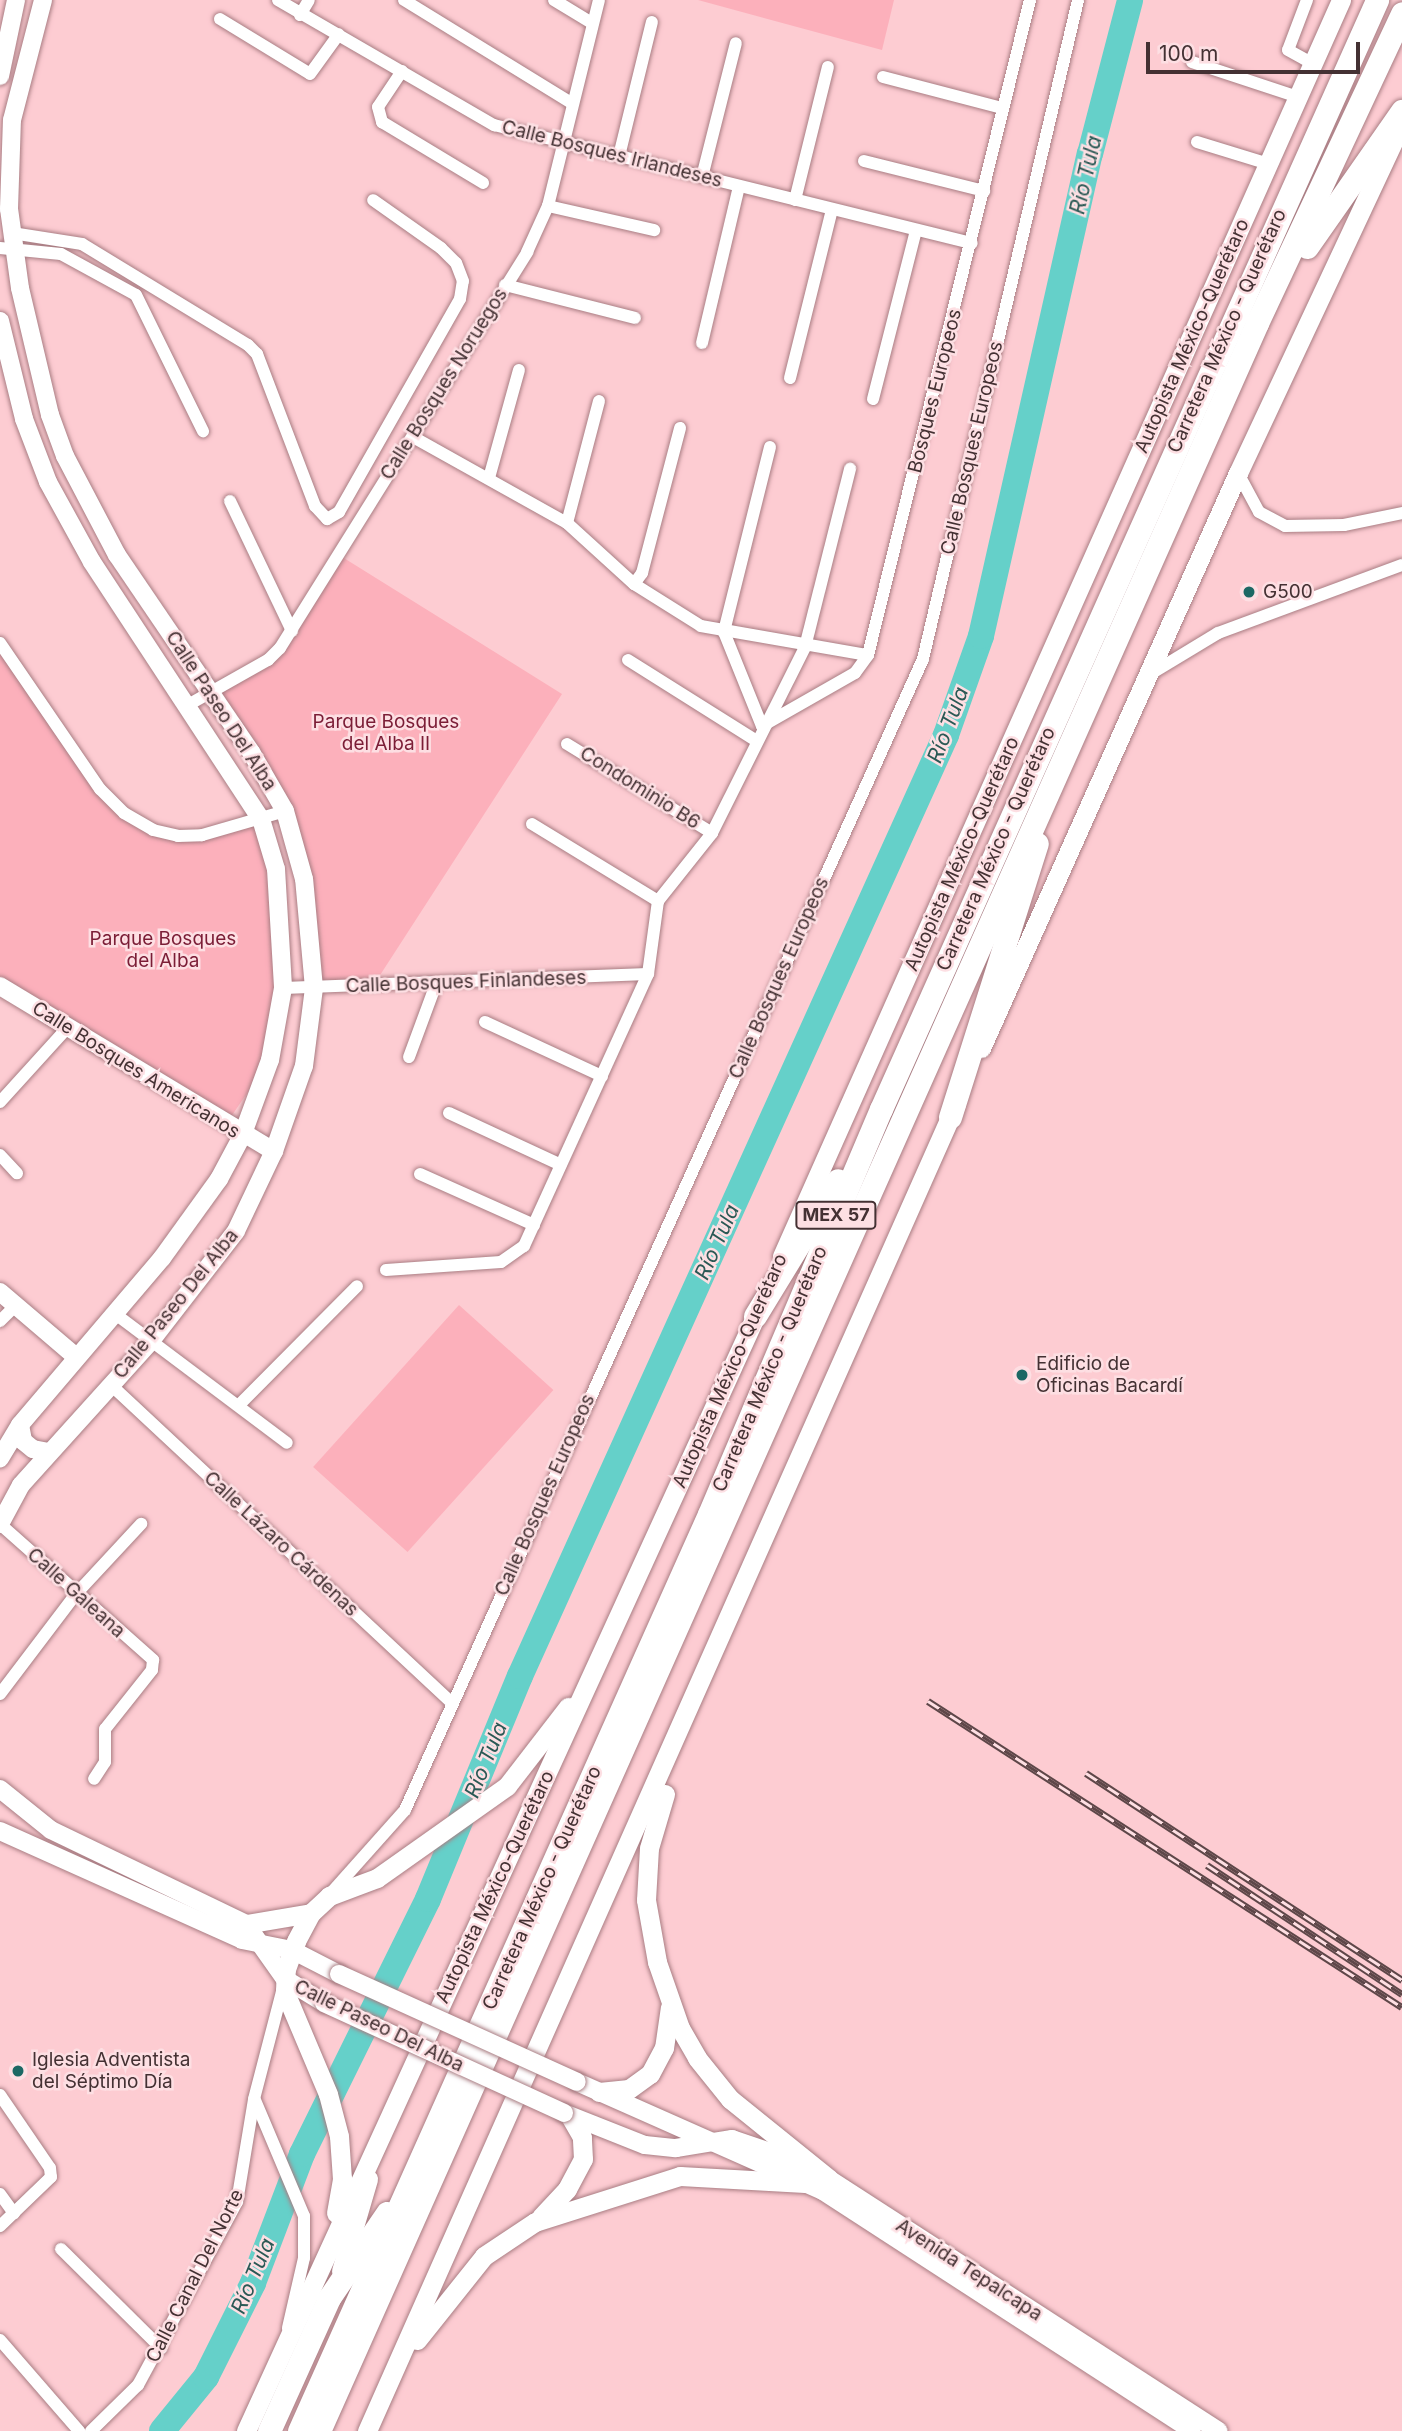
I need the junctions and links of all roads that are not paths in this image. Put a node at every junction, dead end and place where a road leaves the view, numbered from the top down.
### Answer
1 (16, 0) edge
2 (43, 0) edge
3 (278, 0) edge
4 (309, 0) edge
5 (404, 0) edge
6 (554, 0) edge
7 (599, 0) edge
8 (1030, 0) edge
9 (1078, 0) edge
10 (1307, 0) edge
11 (1342, 0) edge
12 (1377, 0) edge
13 (1402, 13) edge
14 (300, 15) junction
15 (220, 19) dead end
16 (652, 22) dead end
17 (592, 23) junction
18 (339, 34) junction
19 (736, 43) dead end
20 (1192, 62) dead end
21 (1313, 64) junction
22 (828, 67) dead end
23 (402, 71) junction
24 (0, 76) edge
25 (883, 77) dead end
26 (1298, 97) junction
27 (573, 104) junction
28 (1002, 108) junction
29 (1402, 111) edge
30 (1402, 123) edge
31 (5, 127) edge
32 (1197, 142) dead end
33 (564, 144) junction
34 (1396, 148) edge
35 (619, 156) junction
36 (864, 161) dead end
37 (1269, 164) junction
38 (702, 177) junction
39 (483, 183) dead end
40 (739, 187) junction
41 (984, 191) junction
42 (373, 200) dead end
43 (795, 200) junction
44 (548, 206) junction
45 (832, 210) junction
46 (654, 230) dead end
47 (916, 230) junction
48 (9, 243) edge
49 (972, 243) junction
50 (505, 285) junction
51 (635, 318) dead end
52 (0, 321) edge
53 (1257, 323) junction
54 (702, 343) dead end
55 (519, 370) dead end
56 (790, 378) dead end
57 (873, 399) dead end
58 (598, 401) dead end
59 (680, 428) dead end
60 (203, 430) dead end
61 (413, 437) junction
62 (770, 447) dead end
63 (850, 469) dead end
64 (1238, 472) junction
65 (489, 478) junction
66 (230, 501) dead end
67 (1402, 513) edge
68 (567, 523) junction
69 (1402, 565) edge
70 (634, 584) junction
71 (292, 631) junction
72 (724, 632) junction
73 (0, 643) edge
74 (805, 647) junction
75 (868, 655) junction
76 (628, 660) dead end
77 (1152, 673) junction
78 (211, 692) junction
79 (188, 705) junction
80 (762, 726) junction
81 (755, 740) junction
82 (568, 744) dead end
83 (1047, 793) junction
84 (285, 811) junction
85 (261, 819) junction
86 (532, 824) dead end
87 (712, 833) junction
88 (658, 901) junction
89 (648, 974) junction
90 (436, 984) junction
91 (0, 986) edge
92 (284, 988) junction
93 (314, 988) junction
94 (485, 1022) dead end
95 (67, 1028) junction
96 (409, 1057) dead end
97 (602, 1076) junction
98 (0, 1102) edge
99 (881, 1109) junction
100 (449, 1113) dead end
101 (950, 1117) junction
102 (242, 1136) junction
103 (274, 1152) junction
104 (0, 1155) edge
105 (561, 1164) junction
106 (17, 1173) dead end
107 (420, 1174) dead end
108 (534, 1225) junction
109 (386, 1270) dead end
110 (358, 1286) dead end
111 (0, 1292) edge
112 (15, 1306) junction
113 (114, 1313) junction
114 (755, 1316) junction
115 (0, 1321) edge
116 (150, 1342) junction
117 (76, 1357) junction
118 (111, 1385) junction
119 (240, 1404) junction
120 (20, 1425) junction
121 (287, 1443) dead end
122 (49, 1452) junction
123 (0, 1458) edge
124 (0, 1524) edge
125 (141, 1524) dead end
126 (76, 1594) junction
127 (599, 1662) junction
128 (698, 1690) junction
129 (0, 1695) edge
130 (452, 1703) junction
131 (94, 1779) dead end
132 (0, 1789) edge
133 (0, 1831) edge
134 (329, 1896) junction
135 (310, 1913) junction
136 (246, 1924) junction
137 (263, 1944) junction
138 (292, 1950) junction
139 (285, 1979) junction
140 (668, 1993) junction
141 (577, 2082) joint
142 (599, 2092) junction
143 (0, 2095) edge
144 (254, 2099) junction
145 (567, 2114) junction
146 (707, 2141) junction
147 (374, 2147) junction
148 (829, 2179) junction
149 (805, 2183) junction
150 (0, 2193) edge
151 (403, 2196) junction
152 (14, 2213) junction
153 (535, 2222) junction
154 (0, 2226) edge
155 (332, 2238) junction
156 (61, 2249) dead end
157 (333, 2291) junction
158 (287, 2337) junction
159 (0, 2340) edge
160 (161, 2348) junction
161 (397, 2365) junction
162 (79, 2431) edge
163 (91, 2431) edge
164 (246, 2431) edge
165 (269, 2431) edge
166 (299, 2431) edge
167 (319, 2431) edge
168 (367, 2431) edge
169 (1192, 2431) edge
170 (1219, 2431) edge

1 - 24 main road
2 - 31 main road, Calle Paseo Del Alba
3 - 14 street, Calle Bosques Irlandeses
4 - 14 street
5 - 27 street
6 - 17 street
7 - 17 street, Calle Bosques Noruegos
8 - 28 street, Bosques Europeos
9 - 130 street, Calle Bosques Europeos
10 - 21 street
11 - 21 main road, Autopista México-Querétaro
12 - 99 highway, Carretera México - Querétaro / MEX 57
13 - 53 highway, Carretera México - Querétaro / MEX 57
14 - 18 street, Calle Bosques Irlandeses
15 - 18 street
16 - 35 street
17 - 27 street, Calle Bosques Noruegos
18 - 23 street, Calle Bosques Irlandeses
19 - 38 street
20 - 26 street
21 - 26 main road, Autopista México-Querétaro
22 - 43 street
23 - 33 street, Calle Bosques Irlandeses
23 - 39 street
25 - 28 street
26 - 37 main road, Autopista México-Querétaro
27 - 33 street, Calle Bosques Noruegos
28 - 41 street, Bosques Europeos
29 - 53 highway
30 - 34 main road
31 - 48 main road, Calle Paseo Del Alba
32 - 37 street
33 - 35 street, Calle Bosques Irlandeses
33 - 44 street, Calle Bosques Noruegos
34 - 64 main road
35 - 38 street, Calle Bosques Irlandeses
36 - 41 street
37 - 114 main road, Autopista México-Querétaro
38 - 40 street, Calle Bosques Irlandeses
40 - 43 street, Calle Bosques Irlandeses
40 - 54 street
41 - 49 street, Bosques Europeos
42 - 48 street
43 - 45 street, Calle Bosques Irlandeses
44 - 46 street
44 - 50 street, Calle Bosques Noruegos
45 - 47 street, Calle Bosques Irlandeses
45 - 56 street
47 - 49 street, Calle Bosques Irlandeses
47 - 57 street
48 - 60 street
48 - 78 main road, Calle Paseo Del Alba
49 - 75 street, Bosques Europeos
50 - 51 street
50 - 61 street, Calle Bosques Noruegos
52 - 79 main road, Calle Paseo Del Alba
53 - 83 highway, Carretera México - Querétaro / MEX 57
55 - 65 street
58 - 68 street
59 - 70 street
61 - 65 street
61 - 71 street, Calle Bosques Noruegos
62 - 72 street
63 - 74 street
64 - 67 street
64 - 77 main road
65 - 68 street
66 - 71 street
68 - 70 street
69 - 77 street
70 - 72 street
71 - 78 street, Calle Bosques Noruegos
72 - 74 street
72 - 80 street
73 - 85 street
74 - 75 street
74 - 80 street
75 - 80 street
76 - 81 street
77 - 101 main road
78 - 79 street, Calle Bosques Noruegos
78 - 84 main road, Calle Paseo Del Alba
79 - 85 main road, Calle Paseo Del Alba
80 - 81 street
81 - 87 street
82 - 87 street, Condominio B6
83 - 101 highway
83 - 167 highway, Carretera México - Querétaro / MEX 57
84 - 85 street
84 - 93 main road, Calle Paseo Del Alba
85 - 92 main road, Calle Paseo Del Alba
86 - 88 street
87 - 88 street
88 - 89 street
89 - 90 street, Calle Bosques Finlandeses
89 - 97 street
90 - 93 street, Calle Bosques Finlandeses
90 - 96 street
91 - 95 main road, Calle Bosques Americanos
92 - 93 street, Calle Bosques Finlandeses
92 - 102 main road, Calle Paseo Del Alba
93 - 103 main road, Calle Paseo Del Alba
94 - 97 street
95 - 98 street
95 - 102 main road, Calle Bosques Americanos
97 - 105 street
99 - 114 highway
99 - 151 highway, Carretera México - Querétaro / MEX 57
100 - 105 street
101 - 128 main road
102 - 103 main road, Calle Bosques Americanos
102 - 113 main road, Calle Paseo Del Alba
103 - 116 main road, Calle Paseo Del Alba
104 - 106 street
105 - 108 street
107 - 108 street
108 - 109 street
110 - 119 street
111 - 112 main road
112 - 115 street
112 - 117 main road
113 - 116 street
113 - 117 main road, Calle Paseo Del Alba
114 - 127 main road, Autopista México-Querétaro
116 - 118 main road, Calle Paseo Del Alba
116 - 119 street
117 - 120 main road, Calle Paseo Del Alba
118 - 122 main road, Calle Paseo Del Alba
118 - 130 street, Calle Lázaro Cárdenas
119 - 121 street
120 - 122 main road
120 - 123 main road, Calle Paseo Del Alba
122 - 124 main road, Calle Paseo Del Alba
124 - 126 street, Calle Galeana
125 - 126 street
126 - 129 street
126 - 131 street, Calle Galeana
127 - 134 main road
127 - 147 main road, Autopista México-Querétaro
128 - 140 main road
128 - 161 main road
130 - 134 street, Calle Bosques Europeos
132 - 136 main road, Calle Paseo Del Alba
133 - 137 main road, Calle Paseo Del Alba
134 - 135 main road
135 - 136 main road
135 - 138 main road
136 - 137 main road, Calle Paseo Del Alba
137 - 138 main road, Calle Paseo Del Alba
137 - 139 main road, Calle Paseo Del Alba
138 - 139 main road
138 - 141 main road, Calle Paseo Del Alba, bridge
139 - 144 street, Calle Canal Del Norte
139 - 145 main road, Calle Paseo Del Alba, bridge
139 - 155 main road
140 - 142 main road
140 - 148 main road
141 - 142 main road, Avenida Tepalcapa
142 - 146 main road, Avenida Tepalcapa
143 - 152 street
144 - 158 street
144 - 160 street, Calle Canal Del Norte
145 - 146 main road, Avenida Tepalcapa
145 - 153 main road
146 - 148 main road, Avenida Tepalcapa
146 - 149 main road, Avenida Tepalcapa
147 - 155 main road, Autopista México-Querétaro
147 - 157 main road
148 - 170 main road, Avenida Tepalcapa
149 - 153 main road
149 - 169 main road, Avenida Tepalcapa
150 - 152 street
151 - 157 highway
151 - 166 highway, Carretera México - Querétaro / MEX 57
152 - 154 street
153 - 161 main road
155 - 158 main road, Autopista México-Querétaro
156 - 160 street
157 - 165 highway
158 - 164 main road, Autopista México-Querétaro
159 - 162 street
160 - 163 street, Calle Canal Del Norte
161 - 168 main road

